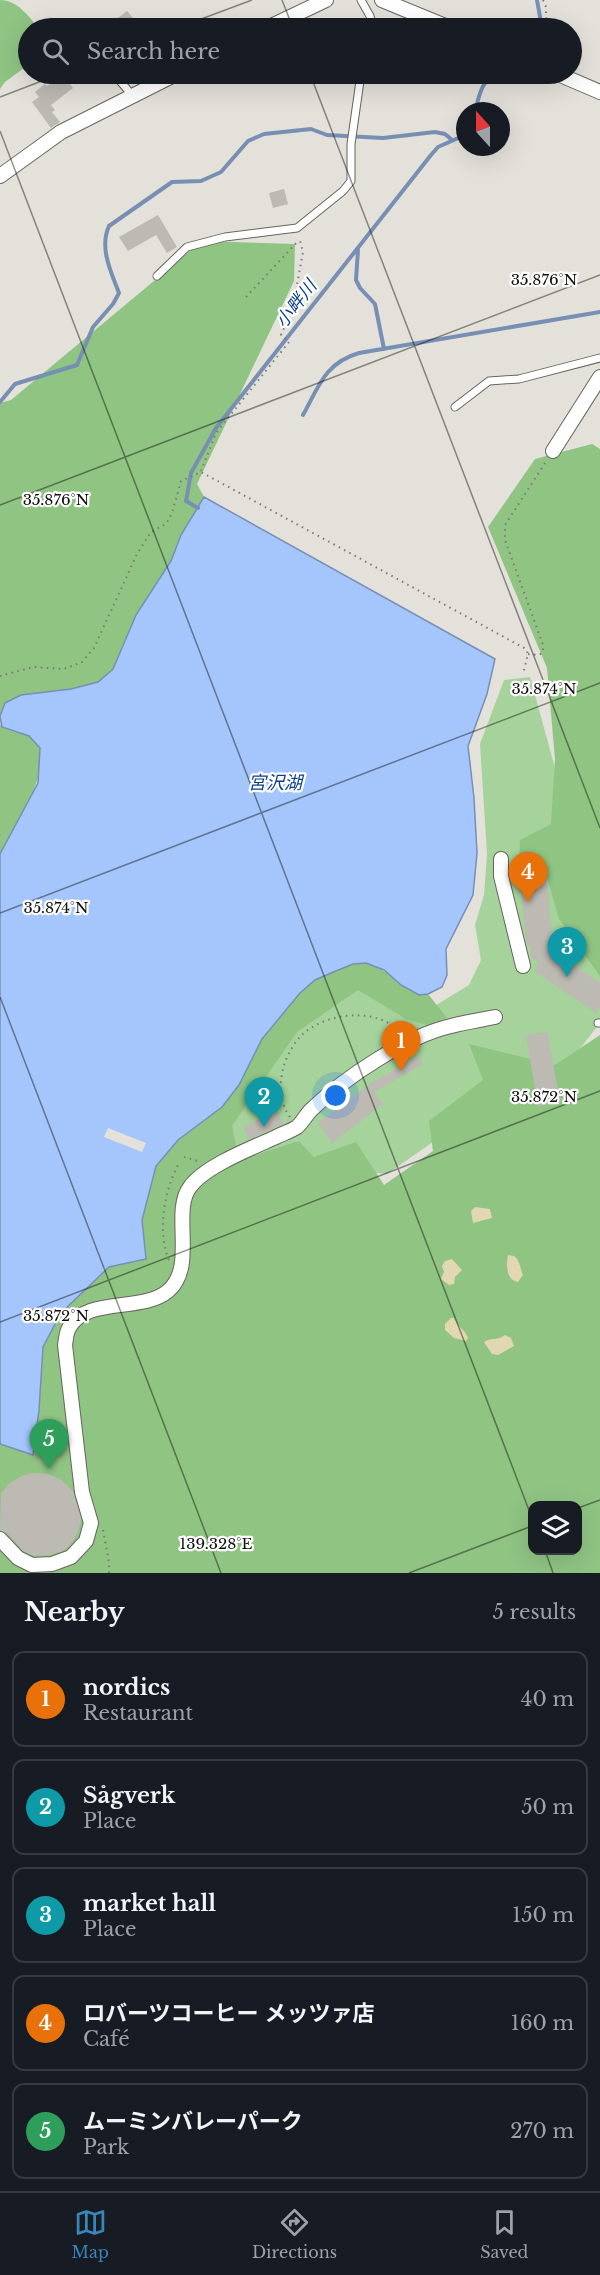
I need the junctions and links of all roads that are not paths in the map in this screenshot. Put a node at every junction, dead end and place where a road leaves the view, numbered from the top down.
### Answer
1 (326, 0) edge
2 (361, 0) edge
3 (382, 0) edge
4 (288, 18) edge
5 (370, 18) edge
6 (426, 18) edge
7 (123, 84) edge
8 (155, 84) edge
9 (360, 84) edge
10 (581, 84) edge
11 (600, 92) edge
12 (132, 95) junction
13 (0, 176) edge
14 (157, 276) dead end
15 (600, 358) edge
16 (599, 384) edge
17 (455, 407) dead end
18 (553, 451) road end
19 (501, 859) dead end
20 (523, 966) dead end
21 (495, 1017) dead end
22 (0, 1539) edge

1 - 4 street
2 - 5 lane
3 - 6 street
7 - 12 lane
8 - 12 street
9 - 14 lane
10 - 11 street
12 - 13 street
15 - 17 lane
16 - 18 street
19 - 20 street
21 - 22 street

